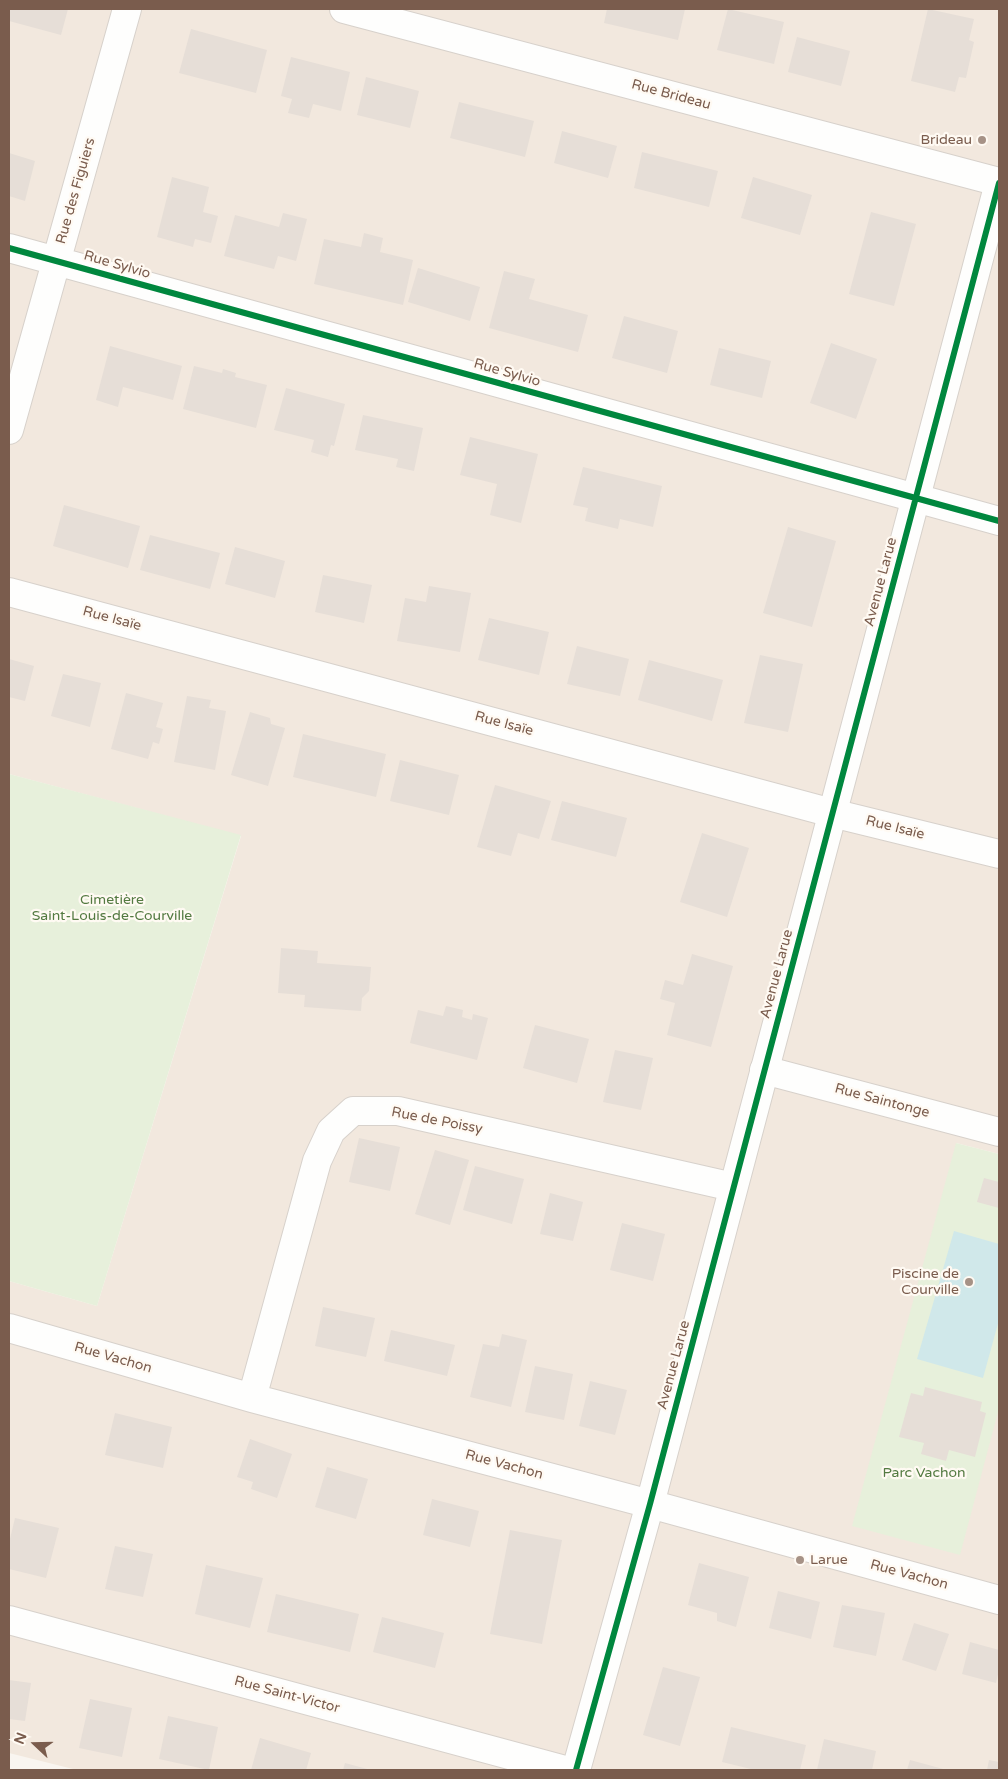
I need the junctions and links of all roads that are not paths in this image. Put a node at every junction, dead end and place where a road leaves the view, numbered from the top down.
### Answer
1 (127, 9) edge
2 (344, 9) edge
3 (999, 182) edge
4 (9, 248) edge
5 (56, 261) junction
6 (9, 430) edge
7 (916, 500) junction
8 (999, 522) edge
9 (9, 592) edge
10 (832, 813) junction
11 (999, 854) edge
12 (764, 1070) junction
13 (999, 1132) edge
14 (734, 1187) junction
15 (9, 1328) edge
16 (252, 1398) junction
17 (650, 1504) junction
18 (999, 1600) edge
19 (9, 1620) edge
20 (565, 1770) edge
21 (576, 1770) edge

1 - 5 street, Rue des Figuiers
2 - 3 street, Rue Brideau
3 - 7 street, Avenue Larue
4 - 5 street, Rue Sylvio
5 - 6 street, Rue des Figuiers
5 - 7 street, Rue Sylvio
7 - 8 street, Rue Sylvio
7 - 10 street, Avenue Larue
9 - 10 street, Rue Isaïe
10 - 11 street, Rue Isaïe
10 - 12 street, Avenue Larue
12 - 13 street, Rue Saintonge
12 - 14 street, Avenue Larue
14 - 16 street, Rue de Poissy
14 - 17 street, Avenue Larue
15 - 16 street, Rue Vachon
16 - 17 street, Rue Vachon
17 - 18 street, Rue Vachon
17 - 21 street, Avenue Larue
19 - 20 street, Rue Saint-Victor

